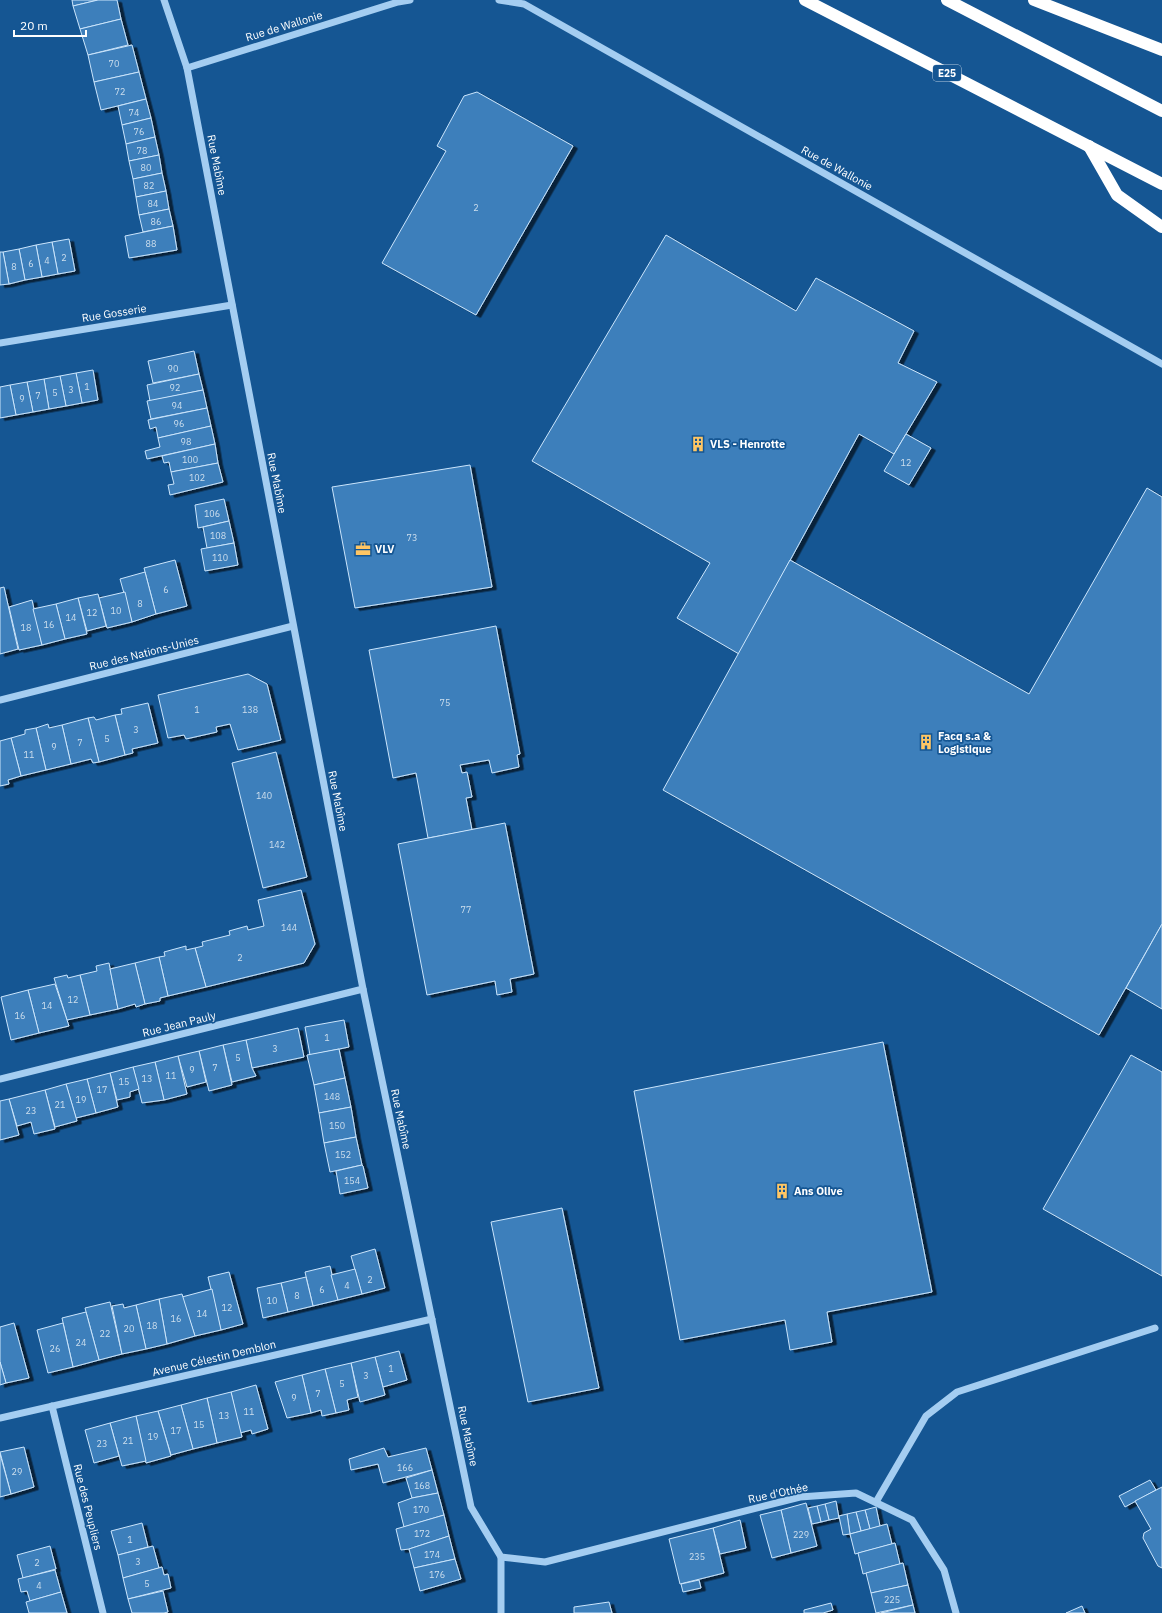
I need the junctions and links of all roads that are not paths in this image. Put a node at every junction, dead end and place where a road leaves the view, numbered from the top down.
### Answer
1 (164, 0) edge
2 (410, 0) edge
3 (499, 0) edge
4 (805, 0) edge
5 (947, 0) edge
6 (1034, 0) edge
7 (1162, 50) edge
8 (187, 68) junction
9 (1162, 111) edge
10 (1089, 146) junction
11 (1162, 184) edge
12 (1162, 227) edge
13 (232, 305) junction
14 (0, 343) edge
15 (1162, 364) edge
16 (293, 626) junction
17 (0, 700) edge
18 (363, 989) junction
19 (0, 1079) edge
20 (432, 1319) junction
21 (1155, 1328) dead end
22 (52, 1406) junction
23 (0, 1418) edge
24 (876, 1502) junction
25 (501, 1556) junction
26 (103, 1613) edge
27 (501, 1613) edge
28 (956, 1613) edge

1 - 8 street, Rue Mabîme
2 - 8 street, Rue de Wallonie
3 - 15 street, Rue de Wallonie
4 - 10 highway, E25
5 - 9 highway
6 - 7 highway
8 - 13 street, Rue Mabîme
10 - 11 highway, E25
10 - 12 highway
13 - 14 street, Rue Gosserie
13 - 16 street, Rue Mabîme
16 - 17 street, Rue des Nations-Unies
16 - 18 street, Rue Mabîme
18 - 19 street, Rue Jean Pauly
18 - 20 street, Rue Mabîme
20 - 22 street, Avenue Célestin Demblon
20 - 25 street, Rue Mabîme
21 - 24 street
22 - 23 street, Avenue Célestin Demblon
22 - 26 street, Rue des Peupliers
24 - 25 street, Rue d'Othée
24 - 28 street, Rue d'Othée
25 - 27 street

